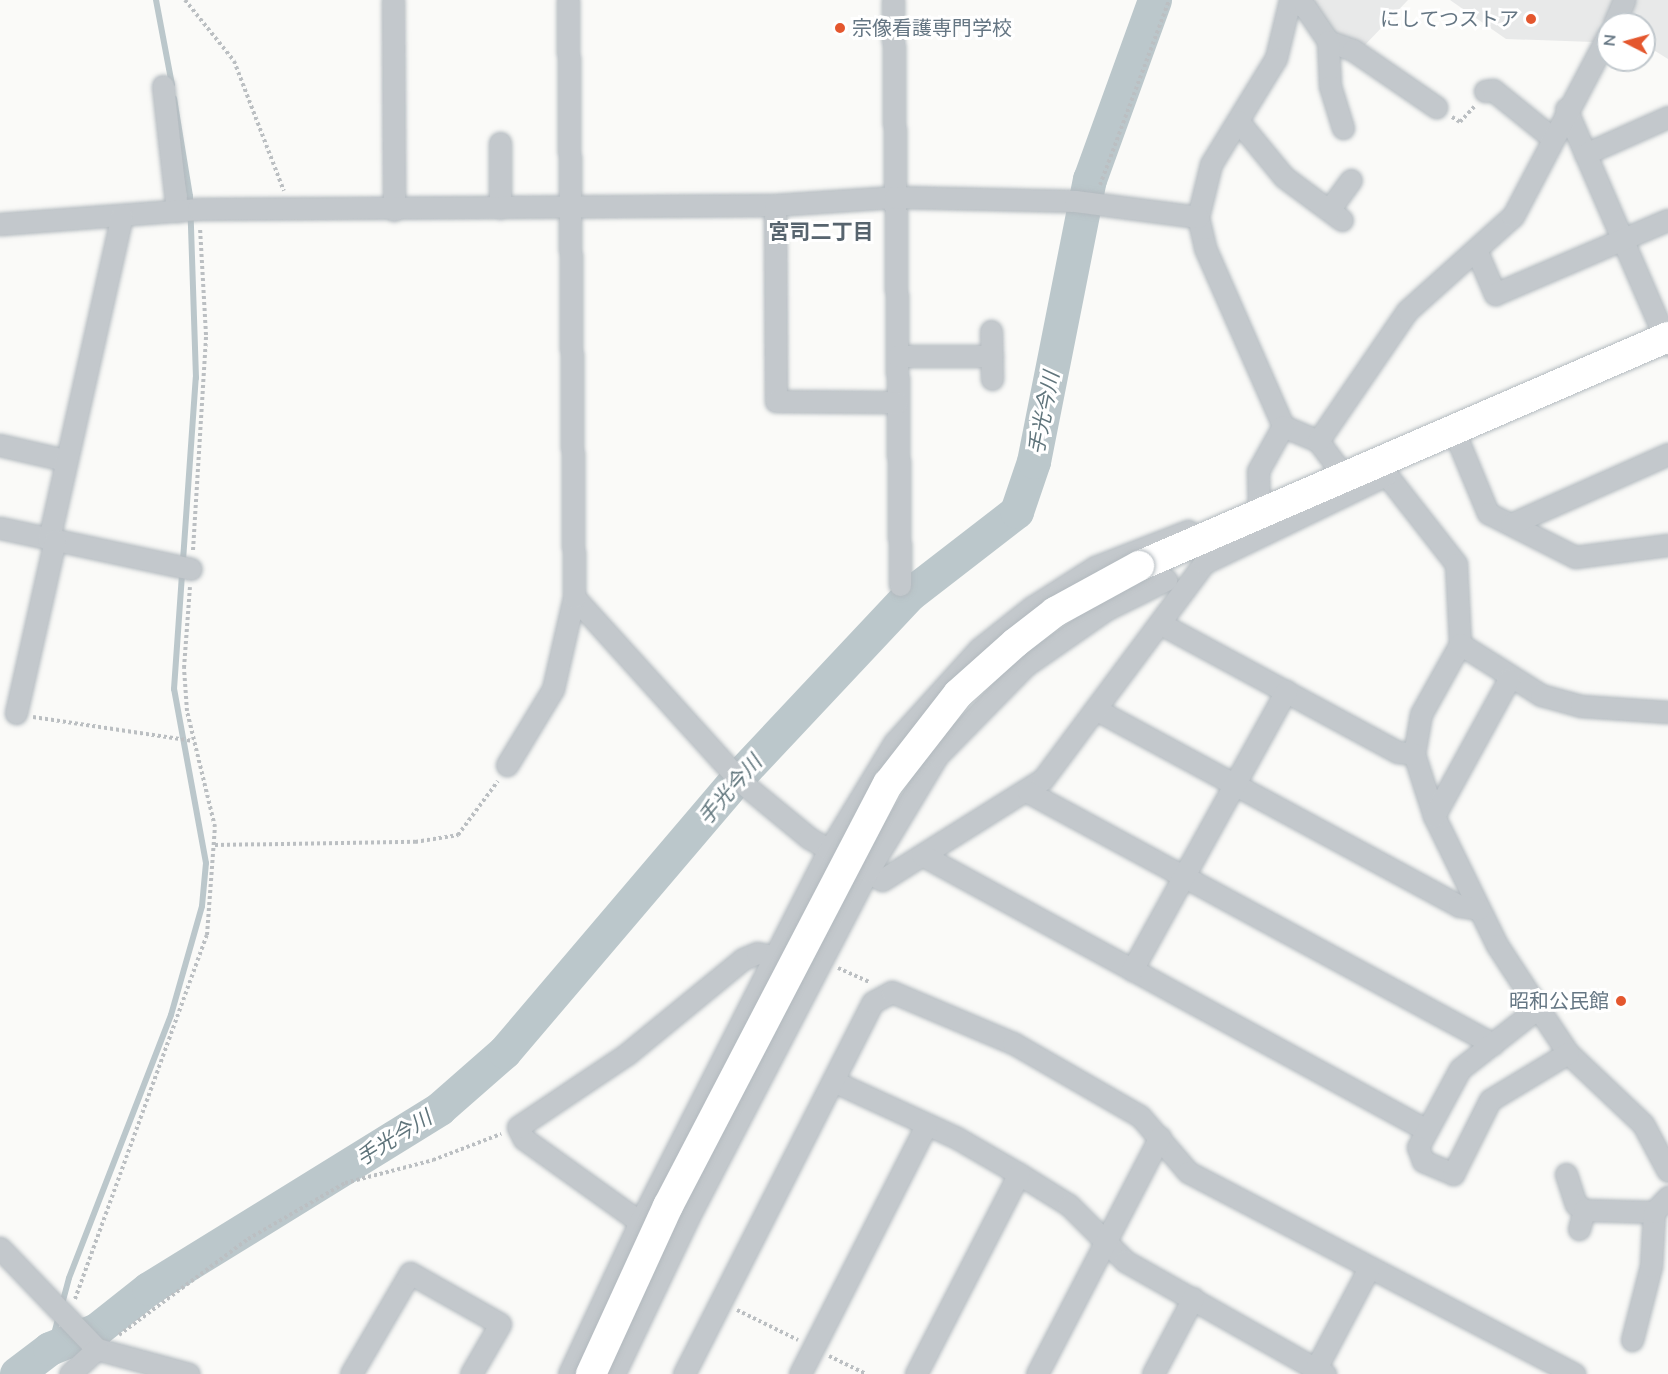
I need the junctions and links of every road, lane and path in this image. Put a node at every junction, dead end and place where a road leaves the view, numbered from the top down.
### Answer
1 (185, 0) edge
2 (393, 0) edge
3 (568, 0) edge
4 (893, 0) edge
5 (1169, 0) edge
6 (1290, 1) edge
7 (1328, 41) junction
8 (1596, 56) edge
9 (163, 86) dead end
10 (1485, 91) joint
11 (1436, 107) joint
12 (1566, 109) junction
13 (1668, 117) edge
14 (1238, 121) junction
15 (1343, 128) dead end
16 (1551, 136) junction
17 (500, 143) dead end
18 (1585, 154) junction
19 (1351, 180) dead end
20 (895, 197) junction
21 (1084, 203) junction
22 (775, 205) junction
23 (569, 207) junction
24 (291, 208) junction
25 (500, 208) junction
26 (198, 209) junction
27 (394, 210) junction
28 (177, 211) junction
29 (122, 216) junction
30 (1198, 217) junction
31 (1668, 220) edge
32 (0, 224) edge
33 (1622, 240) junction
34 (1477, 252) junction
35 (991, 331) dead end
36 (1667, 340) edge
37 (898, 356) junction
38 (992, 356) junction
39 (992, 379) dead end
40 (897, 402) junction
41 (1283, 426) junction
42 (1454, 431) junction
43 (1318, 441) junction
44 (0, 445) edge
45 (1668, 454) edge
46 (64, 460) junction
47 (1381, 470) junction
48 (1345, 477) junction
49 (1258, 514) junction
50 (1511, 524) junction
51 (0, 528) edge
52 (1207, 536) junction
53 (52, 540) junction
54 (1668, 544) edge
55 (1154, 568) junction
56 (191, 569) junction
57 (900, 585) dead end
58 (574, 597) junction
59 (1177, 603) junction
60 (1161, 624) junction
61 (1460, 644) junction
62 (1509, 678) junction
63 (1286, 692) junction
64 (1097, 710) junction
65 (1668, 712) edge
66 (16, 713) joint
67 (193, 741) junction
68 (1414, 754) junction
69 (507, 765) joint
70 (1235, 784) junction
71 (1028, 792) junction
72 (1434, 816) junction
73 (215, 845) junction
74 (830, 850) junction
75 (922, 855) junction
76 (868, 871) junction
77 (1184, 878) junction
78 (1478, 909) junction
79 (776, 954) junction
80 (818, 966) junction
81 (1132, 970) junction
82 (892, 992) junction
83 (1538, 1008) junction
84 (1493, 1044) junction
85 (1568, 1053) junction
86 (833, 1081) junction
87 (926, 1126) junction
88 (518, 1127) junction
89 (1425, 1129) junction
90 (1160, 1137) junction
91 (1668, 1171) edge
92 (1019, 1174) junction
93 (1566, 1174) dead end
94 (1661, 1204) edge
95 (640, 1222) junction
96 (1103, 1242) junction
97 (0, 1248) edge
98 (1369, 1268) junction
99 (1193, 1298) junction
100 (719, 1301) junction
101 (83, 1337) junction
102 (1632, 1340) dead end
103 (814, 1348) junction
104 (1318, 1372) edge
105 (70, 1374) edge
106 (189, 1374) edge
107 (351, 1374) edge
108 (471, 1374) edge
109 (569, 1374) edge
110 (591, 1374) edge
111 (614, 1374) edge
112 (684, 1374) edge
113 (800, 1374) edge
114 (866, 1374) edge
115 (916, 1374) edge
116 (1037, 1374) edge
117 (1153, 1374) edge
118 (1574, 1374) edge

1 - 24 path
2 - 27 street
3 - 23 street
4 - 20 street
5 - 21 path
6 - 7 street
6 - 14 street
7 - 11 street
7 - 15 street
8 - 12 street
9 - 28 street
10 - 11 path
10 - 16 street
12 - 16 street
12 - 18 street
13 - 18 street
14 - 19 street
14 - 30 street
16 - 34 street
17 - 25 street
18 - 33 street
20 - 21 street
20 - 22 street
20 - 37 street
21 - 30 street
22 - 23 street
22 - 40 street
23 - 25 street
23 - 58 street
24 - 26 street
24 - 27 street
25 - 27 street
26 - 28 street
26 - 56 path
28 - 29 street
29 - 32 street
29 - 46 street
30 - 41 street
31 - 33 street
33 - 34 street
33 - 36 street
34 - 43 street
35 - 38 street
36 - 42 street
37 - 38 street
37 - 40 street
38 - 39 street
40 - 57 street
41 - 43 street
41 - 49 street
42 - 47 street
42 - 50 street
43 - 48 street
44 - 46 street
45 - 50 street
46 - 53 street
47 - 48 street
47 - 59 street
47 - 61 street
48 - 49 street
49 - 52 street
50 - 54 street
51 - 53 street
52 - 55 street
52 - 74 street
53 - 56 street
53 - 66 street
55 - 59 street
55 - 76 street
55 - 110 street, bridge
56 - 67 path
58 - 69 street
58 - 74 street
59 - 60 street
60 - 63 street
60 - 64 street
61 - 62 street
61 - 68 street
62 - 65 street
62 - 72 street
63 - 68 street
63 - 70 street
64 - 70 street
64 - 71 street
66 - 67 path
67 - 73 path
68 - 72 street
69 - 73 path
70 - 77 street
70 - 78 street
71 - 75 street
71 - 77 street
72 - 78 street
73 - 101 path
74 - 76 street
74 - 79 street
75 - 76 street
75 - 81 street
76 - 80 street
77 - 81 street
77 - 84 street
78 - 83 street
79 - 80 street
79 - 88 street
79 - 95 street
80 - 82 path
80 - 111 street
81 - 89 street
82 - 86 street
82 - 90 street
83 - 84 street
83 - 85 street
84 - 89 street
85 - 89 street
85 - 91 street
86 - 87 street
86 - 100 street
87 - 92 street
87 - 103 street
88 - 95 street
88 - 101 path
90 - 96 street
90 - 98 street
92 - 96 street
92 - 115 street
93 - 94 street
94 - 102 street
95 - 109 street
96 - 99 street
96 - 116 street
97 - 101 street
98 - 104 street
98 - 118 street
99 - 104 street
99 - 117 street
100 - 103 path
100 - 112 street
101 - 105 street
101 - 106 street
103 - 113 street
103 - 114 path
107 - 108 street

